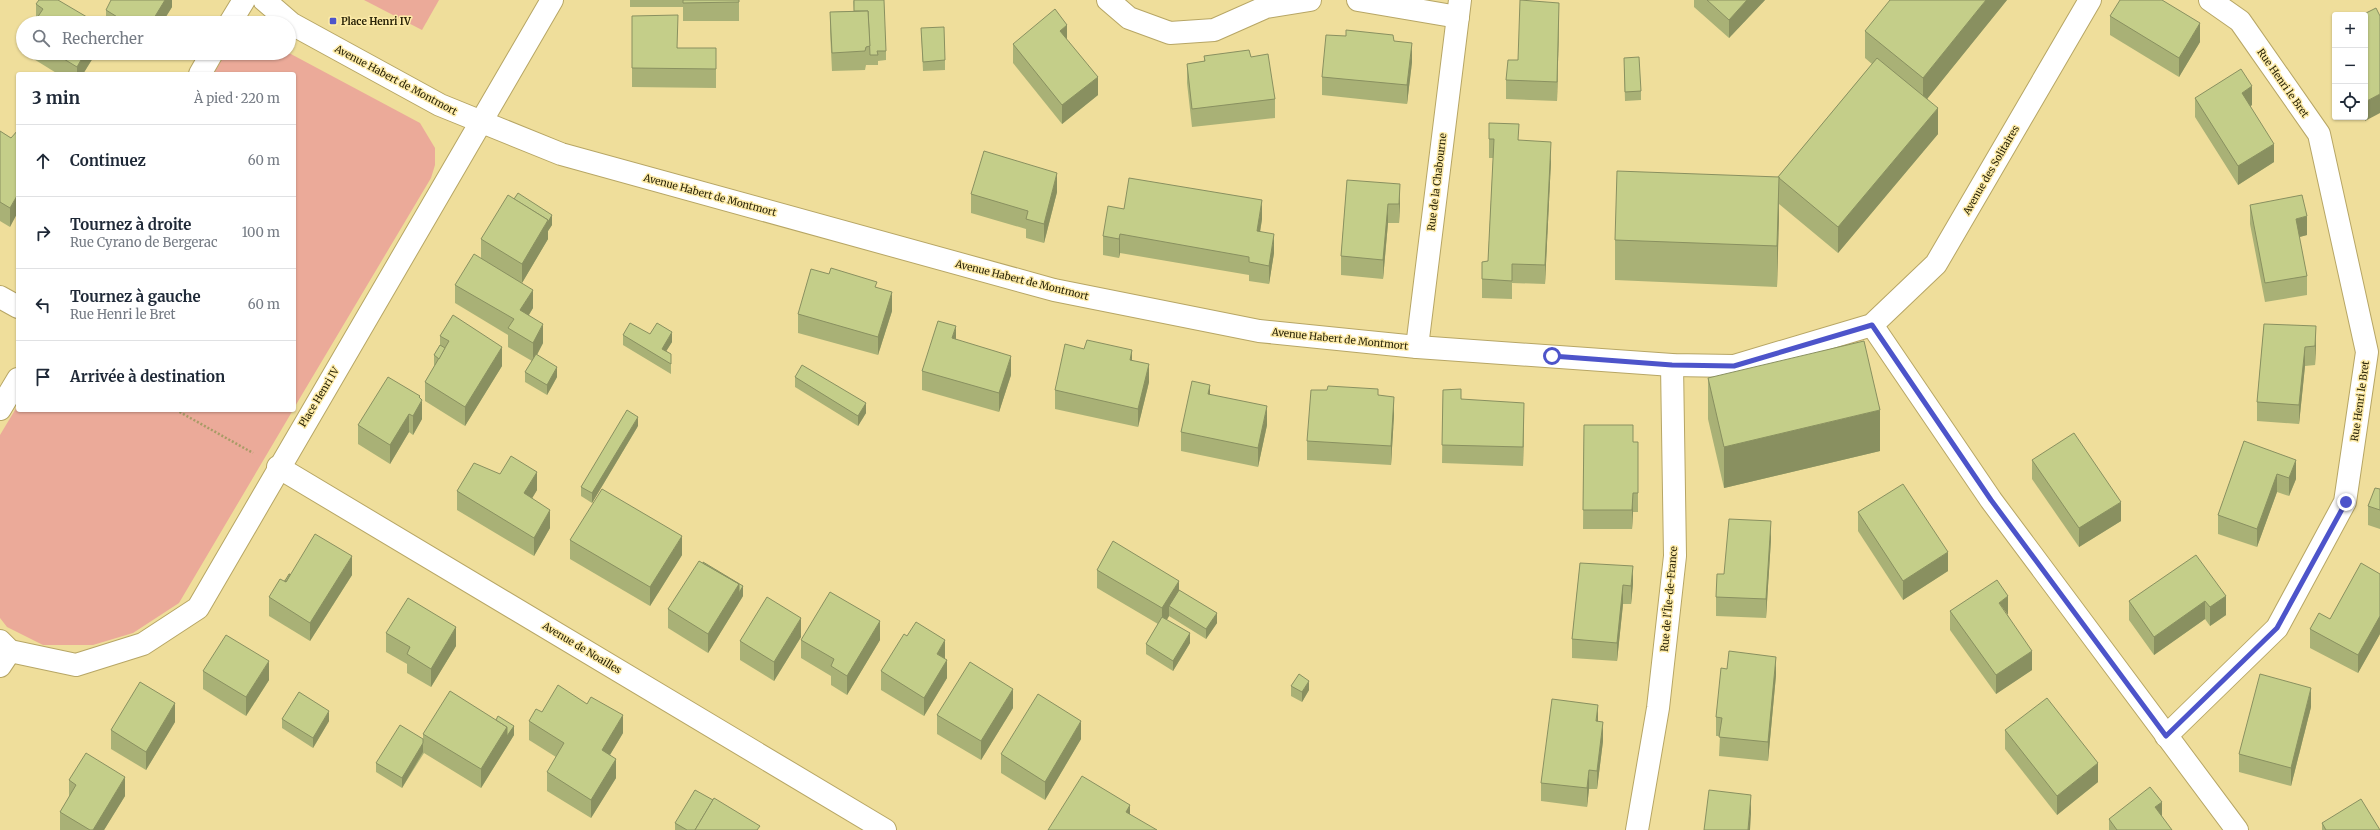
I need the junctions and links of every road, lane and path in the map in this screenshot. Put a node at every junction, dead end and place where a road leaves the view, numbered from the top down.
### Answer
1 (244, 0) edge
2 (264, 0) edge
3 (552, 0) edge
4 (1108, 0) edge
5 (1310, 0) edge
6 (1358, 0) edge
7 (2090, 0) edge
8 (2210, 0) edge
9 (1459, 9) edge
10 (234, 16) edge
11 (283, 16) edge
12 (296, 26) edge
13 (208, 60) edge
14 (201, 72) edge
15 (482, 123) junction
16 (0, 296) edge
17 (16, 306) edge
18 (1872, 325) junction
19 (1417, 347) junction
20 (1672, 365) junction
21 (16, 381) edge
22 (0, 409) edge
23 (180, 412) edge
24 (278, 467) junction
25 (3, 653) edge
26 (2166, 736) junction
27 (885, 830) edge
28 (1637, 830) edge
29 (2237, 830) edge

1 - 10 street
2 - 11 street, Avenue Habert de Montmort
3 - 15 street, Place Henri IV
4 - 5 street
6 - 9 street, Rue de la Chabourne
7 - 18 street, Avenue des Solitaires
8 - 26 street, Rue Henri le Bret
9 - 19 street, Rue de la Chabourne
12 - 15 street, Avenue Habert de Montmort
13 - 14 street
15 - 19 street, Avenue Habert de Montmort
15 - 24 street, Place Henri IV
16 - 17 street
18 - 20 street, Avenue Habert de Montmort
18 - 26 street
19 - 20 street, Avenue Habert de Montmort
20 - 28 street, Rue de l'Île-de-France
21 - 22 street
23 - 24 path
24 - 25 street, Place Henri IV
24 - 27 street, Avenue de Noailles
26 - 29 street

